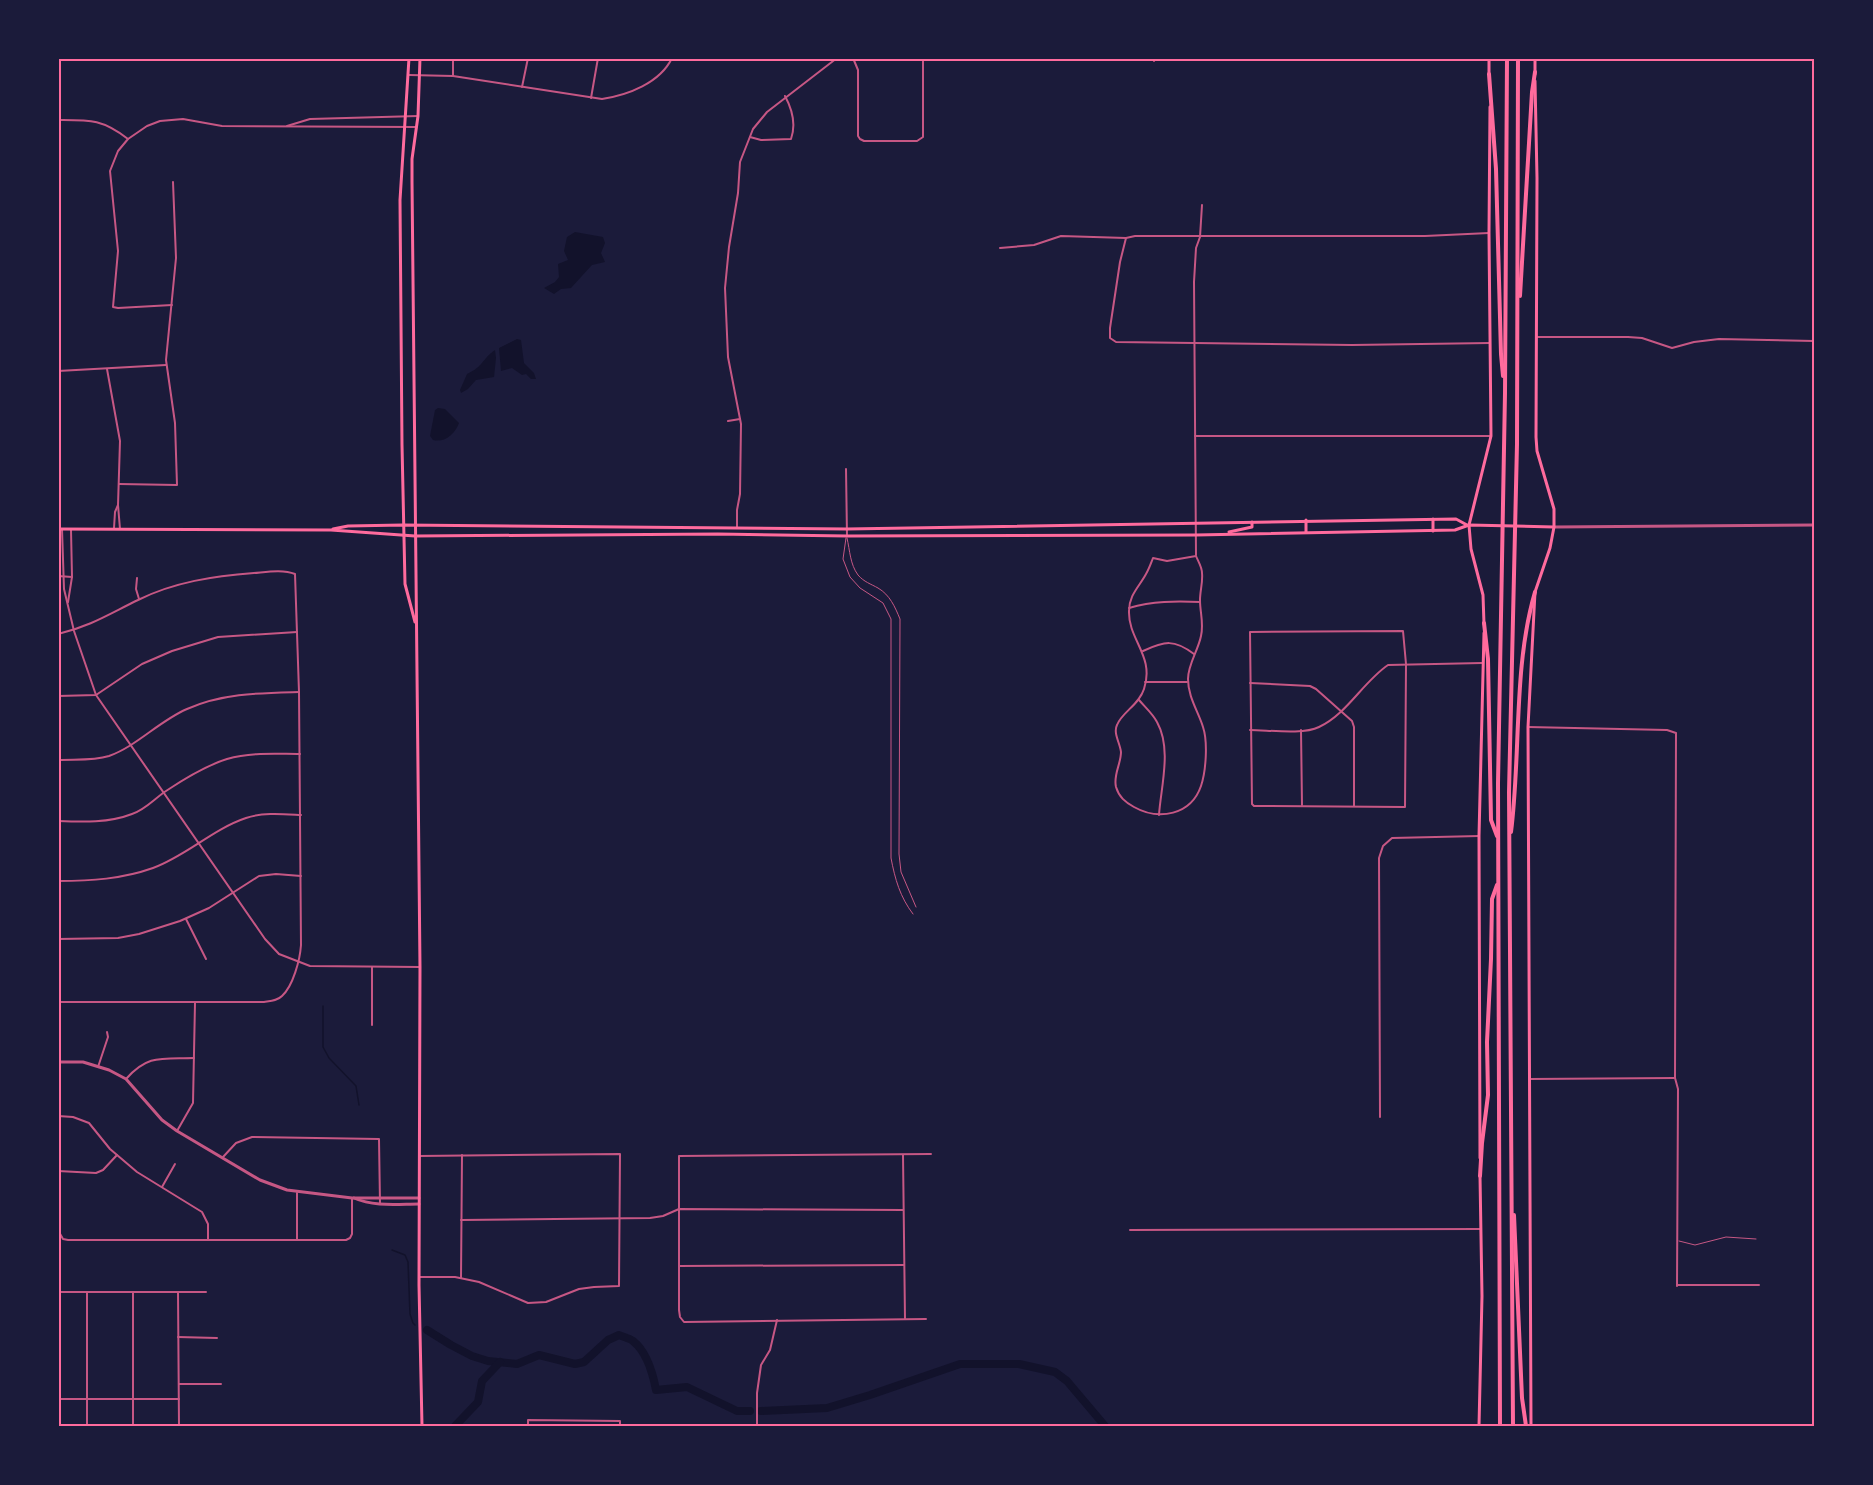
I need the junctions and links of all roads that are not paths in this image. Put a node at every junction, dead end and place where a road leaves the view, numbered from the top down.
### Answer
1 (409, 58) edge
2 (420, 58) edge
3 (453, 58) edge
4 (528, 58) edge
5 (598, 58) edge
6 (672, 58) edge
7 (837, 58) edge
8 (854, 58) edge
9 (923, 58) edge
10 (1489, 58) edge
11 (1507, 58) edge
12 (1518, 58) edge
13 (1535, 58) edge
14 (1535, 72) junction
15 (1489, 74) junction
16 (409, 75) junction
17 (419, 76) junction
18 (453, 76) junction
19 (522, 87) junction
20 (785, 96) junction
21 (591, 98) junction
22 (406, 116) junction
23 (418, 116) junction
24 (373, 117) junction
25 (58, 120) edge
26 (284, 126) junction
27 (373, 127) junction
28 (405, 127) junction
29 (416, 127) junction
30 (750, 137) junction
31 (128, 139) junction
32 (173, 183) dead end
33 (1202, 205) dead end
34 (1489, 233) junction
35 (58, 236) edge
36 (1200, 237) junction
37 (1126, 238) junction
38 (1000, 248) dead end
39 (58, 249) edge
40 (172, 305) junction
41 (1518, 318) junction
42 (1537, 337) junction
43 (1815, 341) edge
44 (1195, 343) junction
45 (1490, 343) junction
46 (166, 365) junction
47 (107, 369) junction
48 (58, 371) edge
49 (1506, 393) junction
50 (740, 419) junction
51 (728, 421) dead end
52 (1195, 436) junction
53 (1491, 436) junction
54 (846, 469) dead end
55 (119, 484) junction
56 (118, 505) junction
57 (1433, 519) junction
58 (1306, 520) junction
59 (1252, 522) junction
60 (1196, 524) junction
61 (403, 525) junction
62 (415, 525) junction
63 (1468, 525) junction
64 (1815, 525) edge
65 (586, 527) junction
66 (963, 527) junction
67 (1554, 527) junction
68 (681, 528) junction
69 (737, 528) junction
70 (60, 529) edge
71 (71, 529) junction
72 (114, 529) junction
73 (120, 529) junction
74 (847, 529) junction
75 (331, 530) junction
76 (1433, 531) junction
77 (1306, 532) junction
78 (1218, 534) junction
79 (403, 535) junction
80 (585, 535) junction
81 (738, 535) junction
82 (1196, 535) junction
83 (415, 536) junction
84 (681, 536) junction
85 (962, 536) junction
86 (847, 537) junction
87 (1196, 556) junction
88 (61, 576) edge
89 (72, 577) junction
90 (137, 578) dead end
91 (1536, 592) junction
92 (139, 599) junction
93 (68, 602) junction
94 (1200, 602) junction
95 (1129, 609) junction
96 (1484, 623) junction
97 (416, 627) junction
98 (74, 630) junction
99 (297, 632) junction
100 (58, 634) edge
101 (1143, 651) junction
102 (1194, 654) junction
103 (1482, 663) junction
104 (1406, 664) junction
105 (1145, 682) junction
106 (1188, 682) junction
107 (1250, 683) junction
108 (299, 692) junction
109 (96, 695) junction
110 (58, 696) edge
111 (1139, 700) junction
112 (1342, 711) junction
113 (1528, 728) junction
114 (1250, 730) junction
115 (1301, 730) junction
116 (130, 744) junction
117 (300, 754) junction
118 (58, 760) edge
119 (165, 792) junction
120 (1354, 806) junction
121 (1302, 807) junction
122 (301, 815) junction
123 (1159, 815) junction
124 (58, 821) edge
125 (1479, 836) junction
126 (1498, 838) junction
127 (200, 844) junction
128 (1509, 847) junction
129 (301, 876) junction
130 (58, 881) edge
131 (1498, 882) junction
132 (232, 893) junction
133 (916, 907) dead end
134 (913, 914) dead end
135 (186, 919) junction
136 (58, 939) edge
137 (206, 959) dead end
138 (299, 963) junction
139 (372, 967) junction
140 (420, 967) junction
141 (58, 1002) edge
142 (195, 1002) junction
143 (372, 1024) dead end
144 (107, 1032) dead end
145 (194, 1058) junction
146 (58, 1062) edge
147 (99, 1067) junction
148 (1675, 1078) junction
149 (126, 1079) junction
150 (1529, 1079) junction
151 (58, 1116) edge
152 (1380, 1117) dead end
153 (177, 1131) junction
154 (931, 1154) dead end
155 (117, 1155) junction
156 (462, 1155) junction
157 (903, 1155) junction
158 (419, 1156) junction
159 (223, 1158) junction
160 (175, 1164) dead end
161 (58, 1171) edge
162 (1480, 1176) junction
163 (58, 1182) edge
164 (162, 1187) junction
165 (297, 1193) junction
166 (1511, 1194) junction
167 (352, 1198) junction
168 (380, 1198) junction
169 (419, 1198) junction
170 (380, 1204) junction
171 (419, 1204) junction
172 (679, 1209) junction
173 (903, 1210) junction
174 (619, 1218) junction
175 (461, 1220) junction
176 (1481, 1229) junction
177 (1130, 1230) dead end
178 (208, 1239) junction
179 (1756, 1239) dead end
180 (297, 1240) junction
181 (1678, 1241) junction
182 (904, 1265) junction
183 (679, 1266) junction
184 (420, 1277) junction
185 (461, 1278) junction
186 (1759, 1285) dead end
187 (58, 1292) edge
188 (87, 1292) junction
189 (133, 1292) junction
190 (178, 1292) junction
191 (206, 1292) dead end
192 (905, 1319) junction
193 (926, 1319) dead end
194 (777, 1320) junction
195 (178, 1337) junction
196 (217, 1338) dead end
197 (178, 1384) junction
198 (221, 1384) dead end
199 (58, 1399) edge
200 (87, 1399) junction
201 (133, 1399) junction
202 (178, 1399) junction
203 (87, 1426) edge
204 (133, 1426) edge
205 (179, 1426) edge
206 (422, 1426) edge
207 (528, 1426) edge
208 (620, 1426) edge
209 (757, 1426) edge
210 (1479, 1426) edge
211 (1500, 1426) edge
212 (1513, 1426) edge
213 (1526, 1426) edge
214 (1531, 1426) edge

1 - 16 main road
2 - 17 main road
3 - 18 street
4 - 19 street
5 - 21 street
6 - 21 street
7 - 20 street
8 - 9 street
10 - 15 main road
11 - 49 highway
12 - 41 highway
13 - 14 main road
14 - 41 highway
14 - 42 main road
15 - 34 main road
15 - 49 highway
16 - 17 street
16 - 22 main road
17 - 18 street
17 - 23 main road
18 - 19 street
19 - 21 street
20 - 30 street
20 - 30 street
22 - 23 street
22 - 24 street
22 - 28 main road
23 - 29 main road
24 - 26 street
24 - 27 street
25 - 31 street
26 - 27 street
26 - 31 street
27 - 28 street
28 - 29 street
28 - 61 main road
29 - 62 main road
30 - 50 street
31 - 40 street
32 - 40 street
33 - 36 street
34 - 36 street
34 - 45 main road
35 - 39 street
36 - 37 street
36 - 44 street
37 - 38 street
37 - 44 street
40 - 46 street
41 - 128 highway
42 - 43 street
42 - 67 main road
44 - 45 street
44 - 52 street
45 - 53 main road
46 - 47 street
46 - 55 street
47 - 48 street
47 - 55 street
49 - 126 highway
50 - 51 street
50 - 69 street
52 - 53 street
52 - 60 street
53 - 63 main road
54 - 74 street
55 - 56 street
56 - 72 street
56 - 73 street
57 - 58 main road
57 - 63 main road
57 - 76 main road
58 - 59 main road
58 - 77 main road
59 - 60 main road
59 - 78 main road
60 - 66 main road
60 - 82 street
61 - 62 main road
61 - 75 main road
61 - 79 main road
62 - 65 main road
62 - 83 main road
63 - 67 main road
63 - 76 main road
63 - 96 main road
64 - 67 street
65 - 68 main road
65 - 80 main road
66 - 74 main road
66 - 85 main road
67 - 91 main road
68 - 69 main road
68 - 84 main road
69 - 74 main road
69 - 81 main road
70 - 71 main road
70 - 88 street
71 - 72 main road
71 - 89 street
72 - 73 main road
73 - 75 main road
74 - 86 street
75 - 79 main road
76 - 77 main road
77 - 78 main road
78 - 82 main road
79 - 83 main road
79 - 97 main road
80 - 83 main road
80 - 84 main road
81 - 84 main road
81 - 86 main road
82 - 85 main road
82 - 87 street
83 - 97 main road
85 - 86 main road
86 - 133 lane
86 - 134 lane
87 - 94 street
87 - 95 street
88 - 89 street
88 - 93 street
89 - 93 street
90 - 92 street
91 - 113 main road
91 - 128 highway
92 - 98 street
92 - 99 street
93 - 98 street
94 - 95 street
94 - 102 street
95 - 101 street
96 - 103 main road
96 - 126 highway
97 - 140 main road
98 - 100 street
98 - 109 street
99 - 108 street
99 - 109 street
101 - 102 street
101 - 105 street
102 - 106 street
103 - 104 street
103 - 125 main road
104 - 107 street
104 - 112 street
104 - 120 street
105 - 106 street
105 - 111 street
106 - 123 street
107 - 112 street
107 - 114 street
108 - 116 street
108 - 117 street
109 - 110 street
109 - 116 street
111 - 123 street
111 - 123 street
112 - 115 street
112 - 120 street
113 - 148 street
113 - 150 main road
114 - 115 street
114 - 121 street
115 - 121 street
116 - 118 street
116 - 119 street
117 - 119 street
117 - 122 street
119 - 124 street
119 - 127 street
120 - 121 street
122 - 127 street
122 - 129 street
125 - 152 street
125 - 162 main road
126 - 131 highway
127 - 130 street
127 - 132 street
128 - 166 highway
129 - 132 street
129 - 138 street
131 - 162 highway
131 - 211 highway
132 - 135 street
132 - 138 street
135 - 136 street
135 - 137 street
138 - 139 street
138 - 142 street
139 - 140 street
139 - 143 street
140 - 158 main road
141 - 142 street
142 - 145 street
144 - 147 street
145 - 149 street
145 - 153 street
146 - 147 street
147 - 149 street
148 - 150 street
148 - 181 street
149 - 153 street
150 - 214 main road
151 - 155 street
153 - 159 street
154 - 157 street
155 - 161 street
155 - 164 street
156 - 158 street
156 - 174 street
156 - 175 street
157 - 172 street
157 - 173 street
158 - 169 main road
159 - 165 street
159 - 168 street
160 - 164 street
162 - 176 main road
163 - 178 street
164 - 178 street
165 - 167 street
165 - 180 street
166 - 212 highway
166 - 213 highway
167 - 168 street
167 - 170 street
167 - 180 street
168 - 169 street
168 - 170 street
169 - 171 main road
170 - 171 street
171 - 184 main road
172 - 173 street
172 - 174 street
172 - 183 street
173 - 182 street
174 - 175 street
174 - 185 street
175 - 185 street
176 - 177 street
176 - 210 main road
178 - 180 street
179 - 181 lane
181 - 186 street
182 - 183 street
182 - 192 street
183 - 194 street
184 - 185 street
184 - 206 main road
187 - 188 street
188 - 189 street
188 - 200 street
189 - 190 street
189 - 201 street
190 - 191 street
190 - 195 street
192 - 193 street
192 - 194 street
194 - 209 street
195 - 196 street
195 - 197 street
197 - 198 street
197 - 202 street
199 - 200 street
200 - 201 street
200 - 203 street
201 - 202 street
201 - 204 street
202 - 205 street
207 - 208 street

